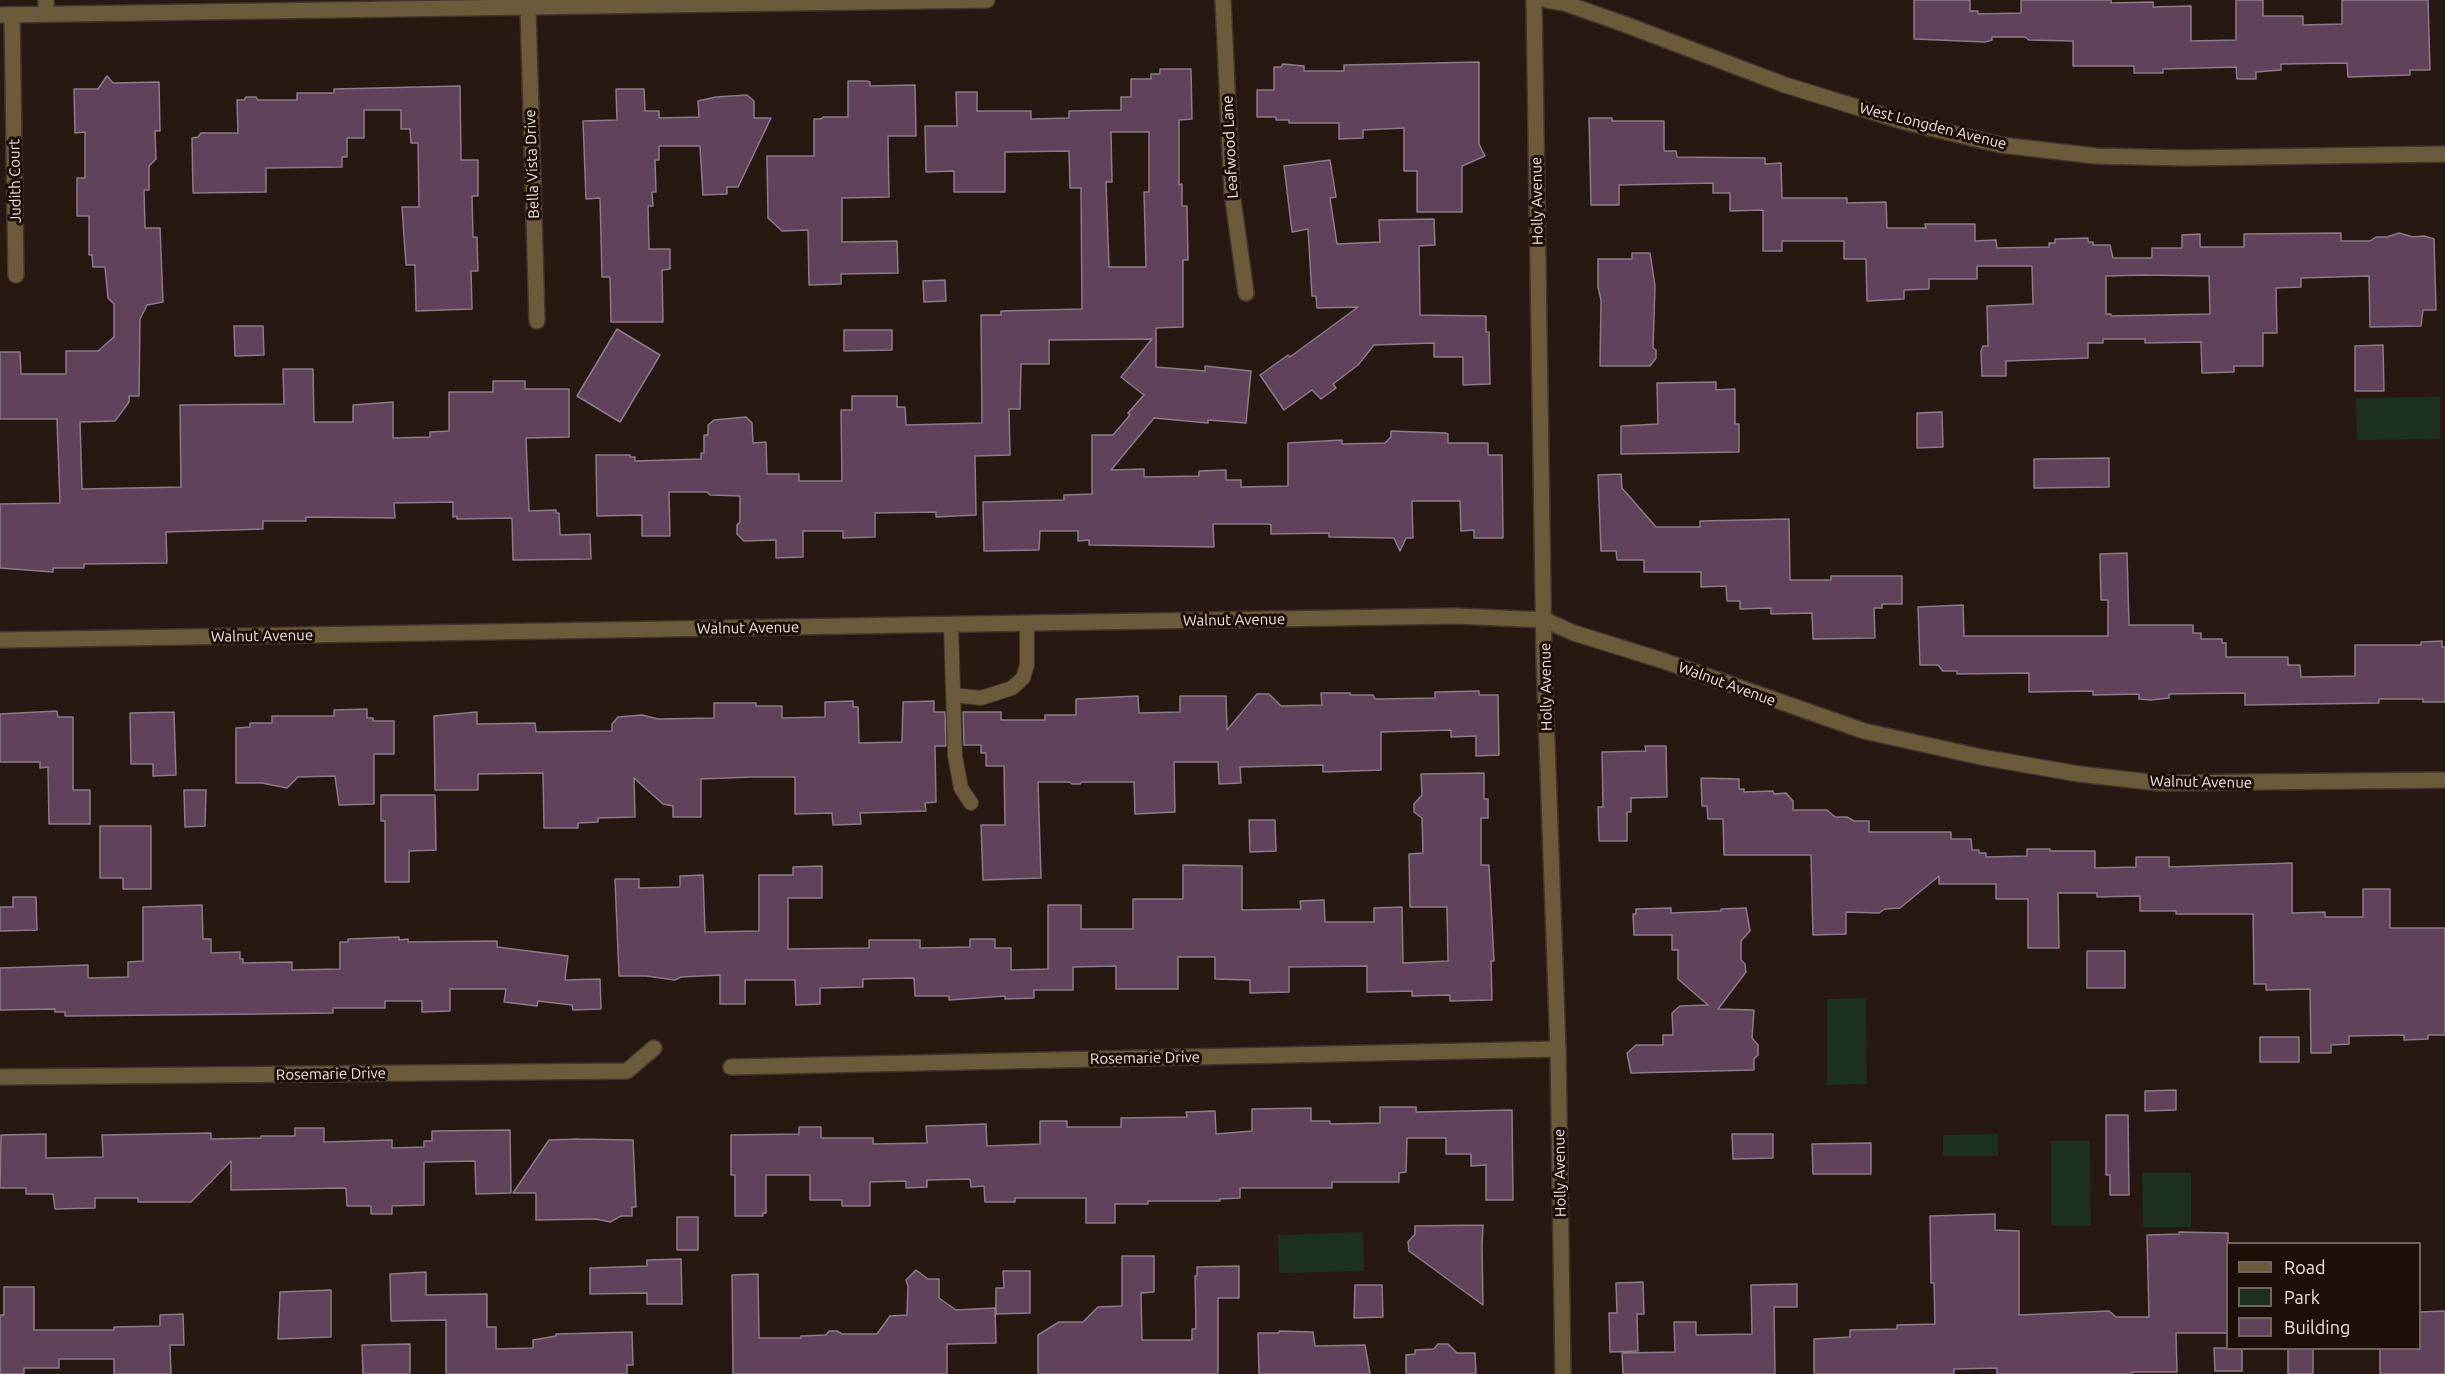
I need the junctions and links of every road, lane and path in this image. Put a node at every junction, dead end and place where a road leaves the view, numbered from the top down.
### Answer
1 (987, 0) edge
2 (1223, 0) edge
3 (1534, 0) edge
4 (1546, 0) edge
5 (577, 3) edge
6 (46, 7) edge
7 (528, 8) junction
8 (6, 15) edge
9 (2445, 154) edge
10 (16, 275) dead end
11 (1246, 293) dead end
12 (537, 321) dead end
13 (1545, 620) junction
14 (1027, 624) junction
15 (951, 625) junction
16 (0, 640) edge
17 (953, 695) junction
18 (2445, 780) edge
19 (971, 803) dead end
20 (654, 1048) dead end
21 (1558, 1048) junction
22 (731, 1066) dead end
23 (0, 1077) edge
24 (1563, 1374) edge

1 - 5 street
2 - 11 street, Leafwood Lane
3 - 13 street, Holly Avenue
4 - 9 street, West Longden Avenue
5 - 7 street
6 - 7 street
6 - 8 street
7 - 12 street, Bella Vista Drive
8 - 10 street, Judith Court
13 - 14 street, Walnut Avenue
13 - 18 street, Walnut Avenue
13 - 21 street, Holly Avenue
14 - 15 street, Walnut Avenue
14 - 17 lane
15 - 16 street, Walnut Avenue
15 - 17 lane
17 - 19 lane
20 - 23 street, Rosemarie Drive
21 - 22 street, Rosemarie Drive
21 - 24 street, Holly Avenue

